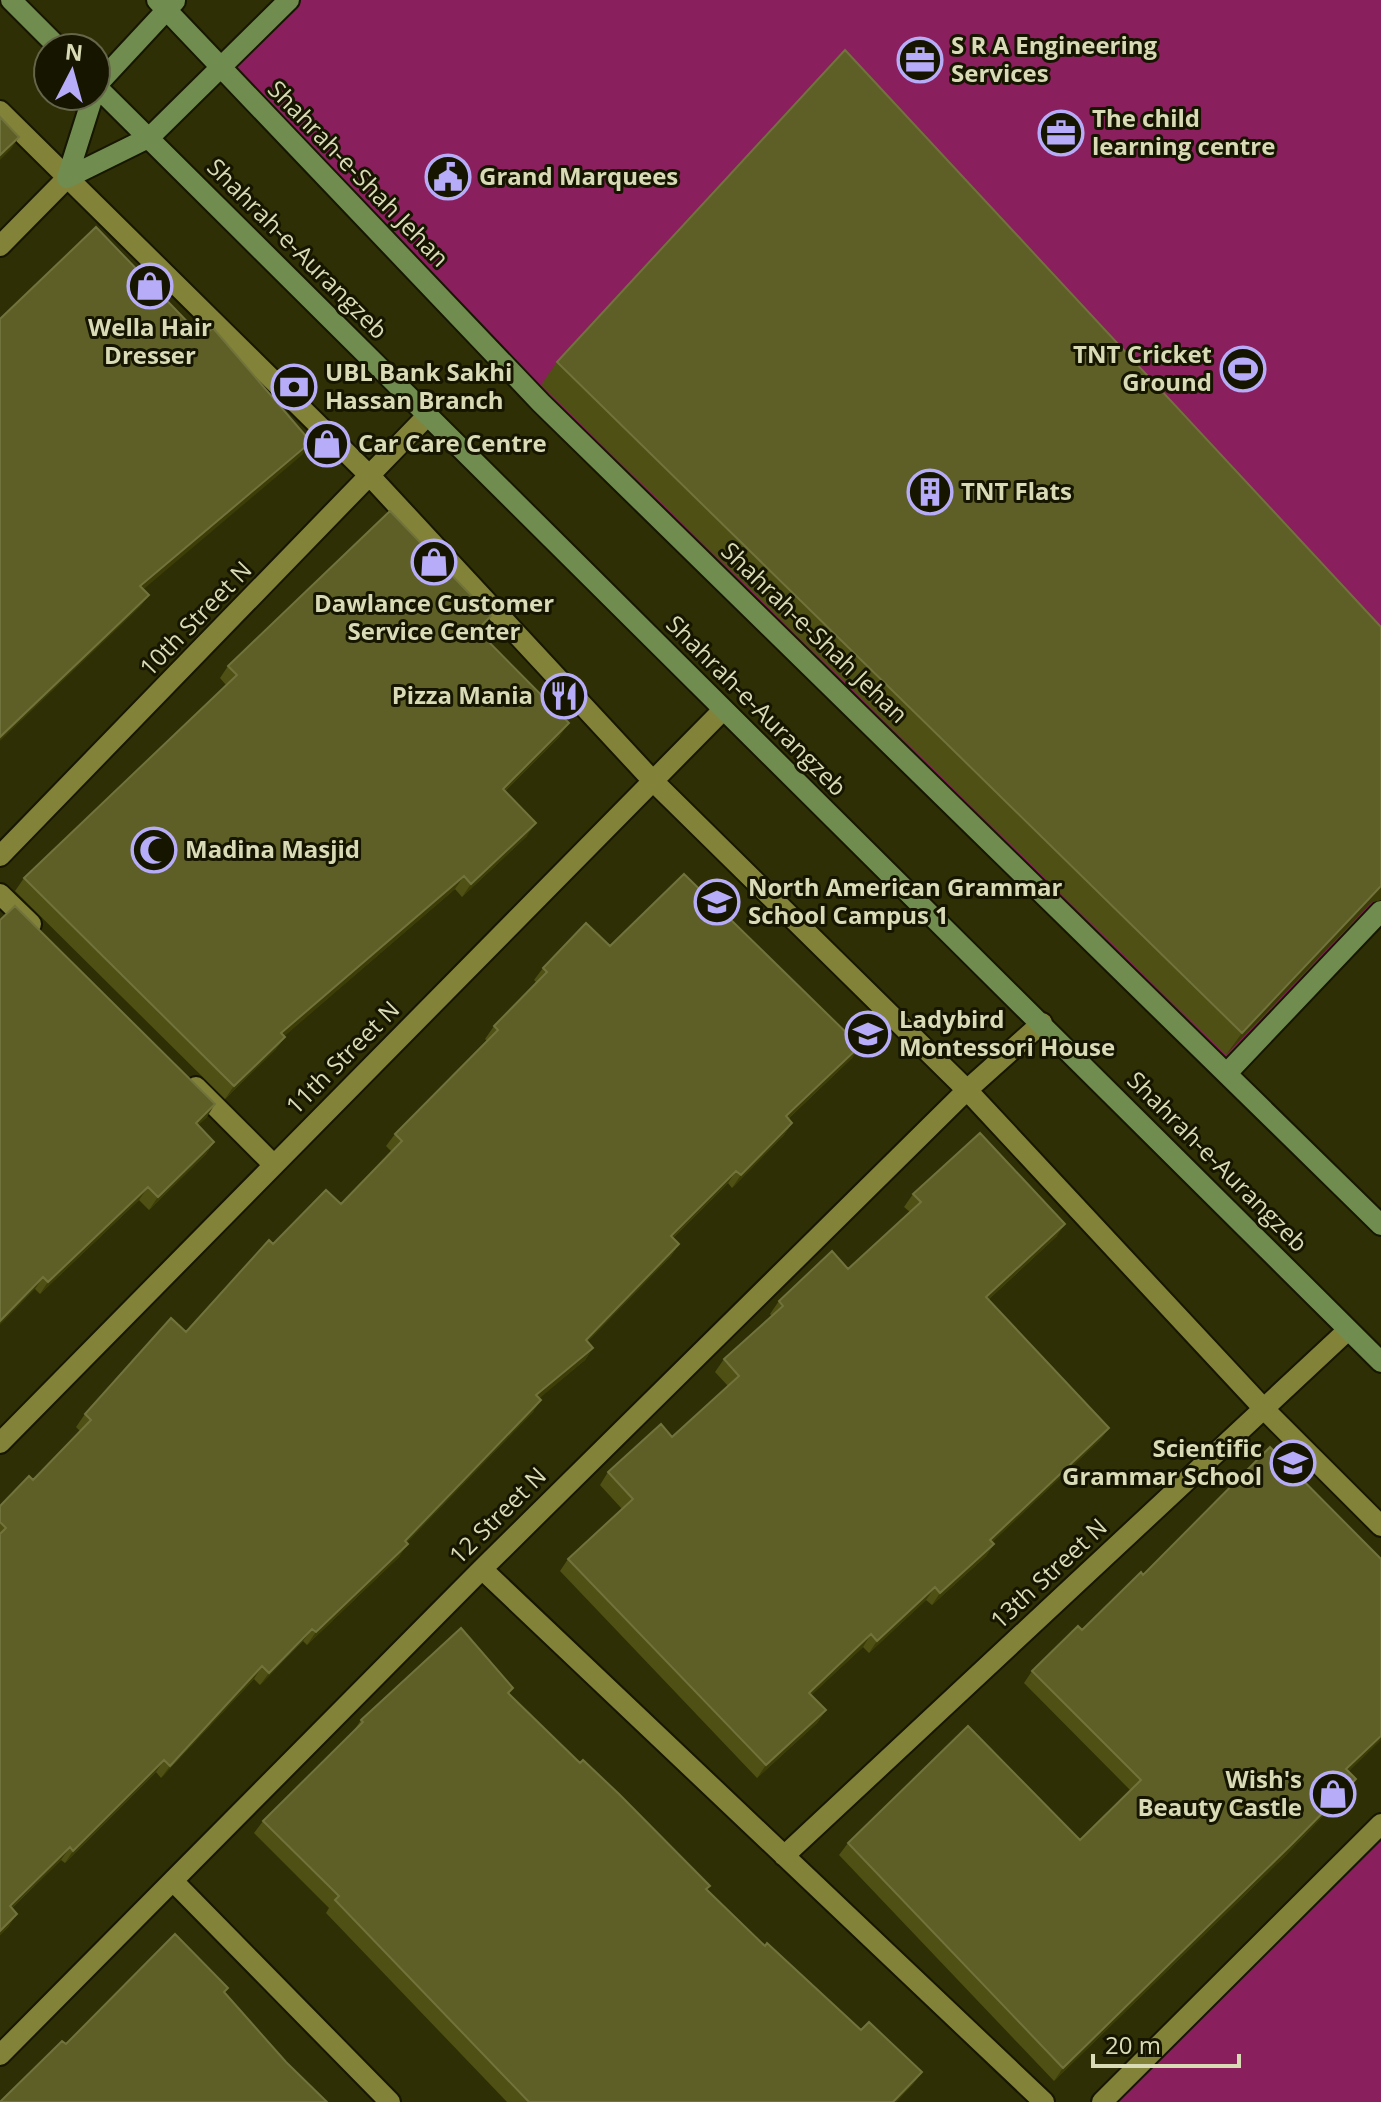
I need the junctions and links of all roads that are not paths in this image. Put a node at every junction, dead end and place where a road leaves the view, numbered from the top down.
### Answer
1 (11, 0) edge
2 (289, 0) edge
3 (167, 3) edge
4 (43, 32) edge
5 (112, 67) edge
6 (221, 68) junction
7 (112, 101) edge
8 (0, 111) edge
9 (88, 112) edge
10 (150, 137) junction
11 (67, 178) junction
12 (0, 246) edge
13 (427, 416) junction
14 (371, 477) junction
15 (723, 710) junction
16 (653, 781) junction
17 (0, 856) edge
18 (0, 894) edge
19 (1381, 911) edge
20 (44, 937) edge
21 (1042, 1023) junction
22 (1228, 1072) junction
23 (187, 1078) edge
24 (967, 1090) junction
25 (274, 1165) junction
26 (1381, 1225) edge
27 (1348, 1330) junction
28 (1381, 1362) edge
29 (1265, 1410) junction
30 (0, 1443) edge
31 (1381, 1526) edge
32 (482, 1569) junction
33 (1381, 1824) edge
34 (784, 1856) junction
35 (173, 1881) junction
36 (0, 2055) edge
37 (390, 2102) edge
38 (1044, 2102) edge
39 (1102, 2102) edge

1 - 4 main road
2 - 6 main road
3 - 5 main road
3 - 6 main road
6 - 10 main road
6 - 22 main road, Shahrah-e-Shah Jehan
7 - 10 main road, Shahrah-e-Aurangzeb
8 - 11 street
9 - 11 main road
10 - 11 main road
10 - 13 main road, Shahrah-e-Aurangzeb
11 - 12 street
11 - 14 street
13 - 14 street, 10th Street N
13 - 15 main road, Shahrah-e-Aurangzeb
14 - 16 street
14 - 17 street, 10th Street N
15 - 16 street, 11th Street N
15 - 21 main road, Shahrah-e-Aurangzeb
16 - 24 street
16 - 25 street, 11th Street N
18 - 20 street
19 - 22 main road
21 - 24 street, 12 Street N
21 - 27 main road, Shahrah-e-Aurangzeb
22 - 26 main road, Shahrah-e-Shah Jehan
23 - 25 street
24 - 29 street
24 - 32 street, 12 Street N
25 - 30 street, 11th Street N
27 - 28 main road, Shahrah-e-Aurangzeb
27 - 29 street, 13th Street N
29 - 31 street
29 - 34 street, 13th Street N
32 - 34 street
32 - 35 street, 12 Street N
33 - 39 street
34 - 38 street
35 - 36 street, 12 Street N
35 - 37 street

